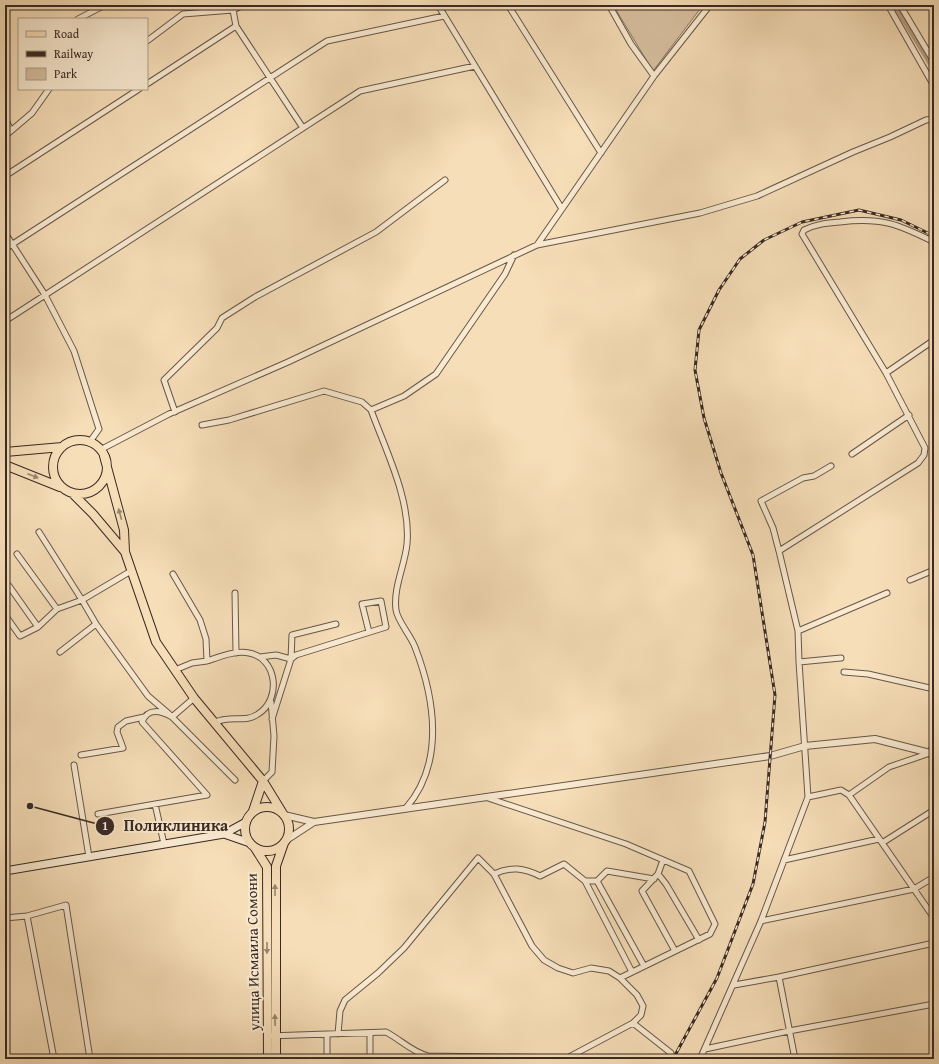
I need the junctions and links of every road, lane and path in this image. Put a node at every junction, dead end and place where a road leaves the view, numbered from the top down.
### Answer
1 (105, 5) edge
2 (243, 5) edge
3 (438, 5) edge
4 (508, 5) edge
5 (609, 5) edge
6 (710, 5) edge
7 (888, 5) edge
8 (900, 5) edge
9 (233, 10) junction
10 (444, 16) junction
11 (80, 18) edge
12 (236, 26) junction
13 (148, 40) edge
14 (931, 57) dead end
15 (474, 66) junction
16 (654, 76) junction
17 (270, 78) junction
18 (148, 83) edge
19 (934, 86) edge
20 (48, 90) edge
21 (137, 90) edge
22 (5, 118) edge
23 (934, 119) edge
24 (303, 128) junction
25 (11, 131) junction
26 (5, 136) edge
27 (600, 153) junction
28 (5, 176) edge
29 (445, 180) dead end
30 (562, 209) junction
31 (5, 233) edge
32 (934, 242) edge
33 (12, 244) junction
34 (537, 245) junction
35 (5, 249) edge
36 (514, 255) junction
37 (45, 295) junction
38 (5, 321) edge
39 (934, 340) edge
40 (886, 373) junction
41 (371, 410) junction
42 (175, 412) junction
43 (909, 415) junction
44 (202, 425) dead end
45 (90, 442) junction
46 (62, 447) junction
47 (5, 452) edge
48 (102, 453) junction
49 (852, 454) dead end
50 (5, 466) edge
51 (831, 466) dead end
52 (62, 487) junction
53 (72, 493) junction
54 (39, 532) dead end
55 (779, 551) junction
56 (125, 552) junction
57 (18, 554) dead end
58 (934, 570) edge
59 (131, 571) junction
60 (174, 574) dead end
61 (910, 580) dead end
62 (9, 586) dead end
63 (235, 593) dead end
64 (887, 593) dead end
65 (82, 600) junction
66 (57, 610) junction
67 (5, 615) edge
68 (96, 624) junction
69 (336, 624) dead end
70 (38, 627) junction
71 (798, 631) junction
72 (369, 632) junction
73 (60, 652) dead end
74 (236, 653) junction
75 (260, 657) junction
76 (841, 658) dead end
77 (291, 659) junction
78 (207, 661) junction
79 (799, 662) junction
80 (175, 670) junction
81 (844, 672) dead end
82 (934, 689) edge
83 (194, 698) junction
84 (271, 702) junction
85 (144, 717) junction
86 (172, 717) junction
87 (272, 719) junction
88 (214, 722) junction
89 (934, 743) edge
90 (805, 746) junction
91 (81, 755) dead end
92 (932, 756) edge
93 (74, 764) dead end
94 (235, 780) dead end
95 (263, 781) junction
96 (849, 795) junction
97 (484, 797) junction
98 (808, 797) junction
99 (156, 804) junction
100 (406, 808) junction
101 (934, 810) edge
102 (253, 811) junction
103 (98, 814) dead end
104 (283, 814) junction
105 (246, 822) junction
106 (314, 822) junction
107 (224, 834) junction
108 (881, 841) junction
109 (284, 842) junction
110 (164, 844) junction
111 (253, 845) junction
112 (89, 857) junction
113 (663, 860) junction
114 (784, 860) junction
115 (5, 871) edge
116 (494, 874) junction
117 (658, 874) junction
118 (934, 877) edge
119 (654, 879) junction
120 (585, 881) junction
121 (597, 881) junction
122 (914, 889) junction
123 (27, 916) junction
124 (5, 918) edge
125 (934, 918) edge
126 (761, 921) junction
127 (699, 940) junction
128 (934, 943) edge
129 (675, 951) junction
130 (644, 966) junction
131 (632, 972) junction
132 (779, 977) junction
133 (620, 978) junction
134 (734, 985) junction
135 (934, 1004) edge
136 (633, 1023) junction
137 (789, 1031) junction
138 (370, 1033) junction
139 (327, 1034) junction
140 (338, 1034) junction
141 (272, 1036) junction
142 (705, 1049) junction
143 (417, 1053) junction
144 (571, 1058) edge
145 (54, 1059) edge
146 (90, 1059) edge
147 (268, 1059) edge
148 (276, 1059) edge
149 (327, 1059) edge
150 (370, 1059) edge
151 (422, 1059) edge
152 (669, 1059) edge
153 (700, 1059) edge
154 (795, 1059) edge

1 - 11 street
2 - 9 street
3 - 10 street
4 - 27 street
5 - 16 street
6 - 16 street
7 - 19 street
8 - 14 street
9 - 12 street
9 - 13 street
10 - 15 street
10 - 17 street
12 - 17 street
12 - 18 street
15 - 24 street
15 - 30 street
16 - 27 street
17 - 24 street
17 - 33 street
20 - 25 street
21 - 28 street
22 - 25 street
23 - 34 street
24 - 37 street
25 - 26 street
27 - 30 street
29 - 42 street
30 - 34 street
31 - 33 street
32 - 40 street
33 - 35 street
33 - 37 street
34 - 36 street
36 - 41 street
36 - 42 street
37 - 38 street
37 - 45 street
39 - 40 street
40 - 43 street
41 - 44 street
41 - 100 street
42 - 48 street
43 - 49 street
43 - 55 street
45 - 46 main road
45 - 48 main road
46 - 47 main road
46 - 52 main road
48 - 53 main road
56 -> 48 main road
50 -> 52 main road
51 - 55 street
52 - 53 main road
53 - 56 main road
54 - 65 street
55 - 71 street
56 - 59 main road
57 - 66 street
58 - 61 street
59 - 65 street
59 - 80 main road
60 - 78 street
62 - 70 street
63 - 74 street
64 - 71 street
65 - 66 street
65 - 68 street
66 - 70 street
67 - 70 street
68 - 73 street
68 - 86 street
69 - 77 street
71 - 79 street
72 - 72 street
72 - 77 street
74 - 75 street
74 - 78 street
75 - 77 street
75 - 84 street
76 - 79 street
77 - 87 street
78 - 80 street
79 - 90 street
80 - 83 main road
81 - 82 street
83 - 86 street
83 - 88 main road
84 - 87 street
84 - 88 street
85 - 86 street
85 - 91 street
85 - 99 street
86 - 94 street
87 - 95 street
88 - 95 main road
89 - 92 street
90 - 92 street
90 - 97 street
90 - 98 street
92 - 96 street
93 - 112 street
95 - 102 main road
95 - 104 main road
96 - 98 street
96 - 108 street
97 - 100 street
97 - 113 street
98 - 114 street
99 - 103 street
99 - 110 street
100 - 106 street
101 - 108 street
102 - 104 main road
102 - 105 main road
104 - 106 street
104 - 109 main road
105 - 107 main road
105 - 111 main road
106 - 109 street
107 - 110 main road
107 - 111 main road
108 - 114 street
108 - 122 street
109 - 111 main road
141 -> 109 main road
110 - 112 main road
111 -> 141 main road, улица Исмаила Сомони
112 - 115 main road
113 - 117 street
113 - 127 street
114 - 126 street
116 - 120 street
116 - 133 street
116 - 140 street
117 - 119 street
117 - 127 street
118 - 122 street
119 - 121 street
119 - 129 street
120 - 121 street
120 - 131 street
121 - 130 street
122 - 125 street
122 - 126 street
123 - 124 street
123 - 145 street
123 - 146 street
126 - 134 street
127 - 129 street
128 - 132 street
129 - 130 street
130 - 131 street
131 - 133 street
132 - 134 street
132 - 137 street
133 - 136 street
134 - 142 street
135 - 137 street
136 - 144 street
136 - 152 street
137 - 142 street
137 - 154 street
138 - 140 street
138 - 143 street
138 - 150 street
139 - 140 street
139 - 141 street
139 - 149 street
141 - 147 main road, улица Исмаила Сомони
141 - 148 main road
142 - 153 street
143 - 144 street
143 - 151 street

